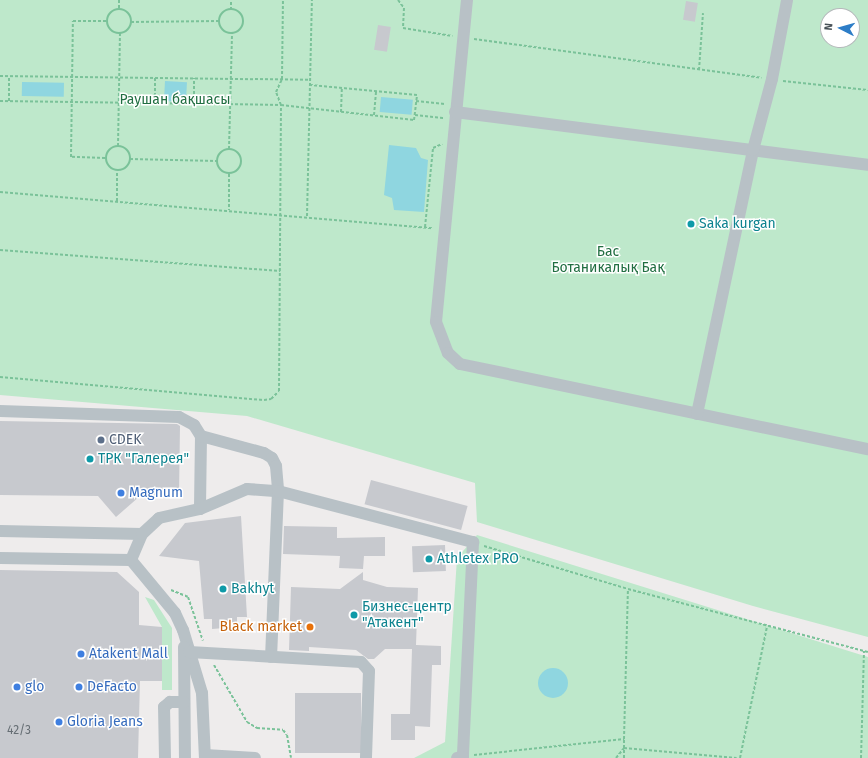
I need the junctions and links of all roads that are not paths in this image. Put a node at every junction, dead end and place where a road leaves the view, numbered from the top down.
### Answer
1 (468, 0) edge
2 (786, 0) edge
3 (455, 112) junction
4 (753, 150) junction
5 (868, 165) edge
6 (0, 411) edge
7 (697, 414) junction
8 (201, 436) junction
9 (868, 449) edge
10 (278, 491) junction
11 (200, 509) junction
12 (0, 531) edge
13 (142, 534) junction
14 (0, 558) edge
15 (131, 560) junction
16 (183, 630) junction
17 (189, 652) junction
18 (272, 657) junction
19 (184, 702) junction
20 (205, 757) edge
21 (164, 758) edge
22 (185, 758) edge
23 (255, 758) edge
24 (366, 758) edge
25 (461, 758) edge

1 - 3 lane
2 - 4 lane
3 - 4 lane
3 - 7 lane
4 - 5 lane
4 - 7 lane
6 - 8 lane
7 - 9 lane
8 - 10 lane
8 - 11 lane
10 - 11 lane
10 - 18 lane
10 - 25 lane
11 - 13 lane
12 - 13 lane
13 - 15 lane
14 - 15 lane
15 - 16 lane
16 - 17 lane
16 - 19 lane
17 - 18 lane
17 - 20 lane
18 - 24 lane
19 - 21 lane
19 - 22 lane
20 - 23 lane

